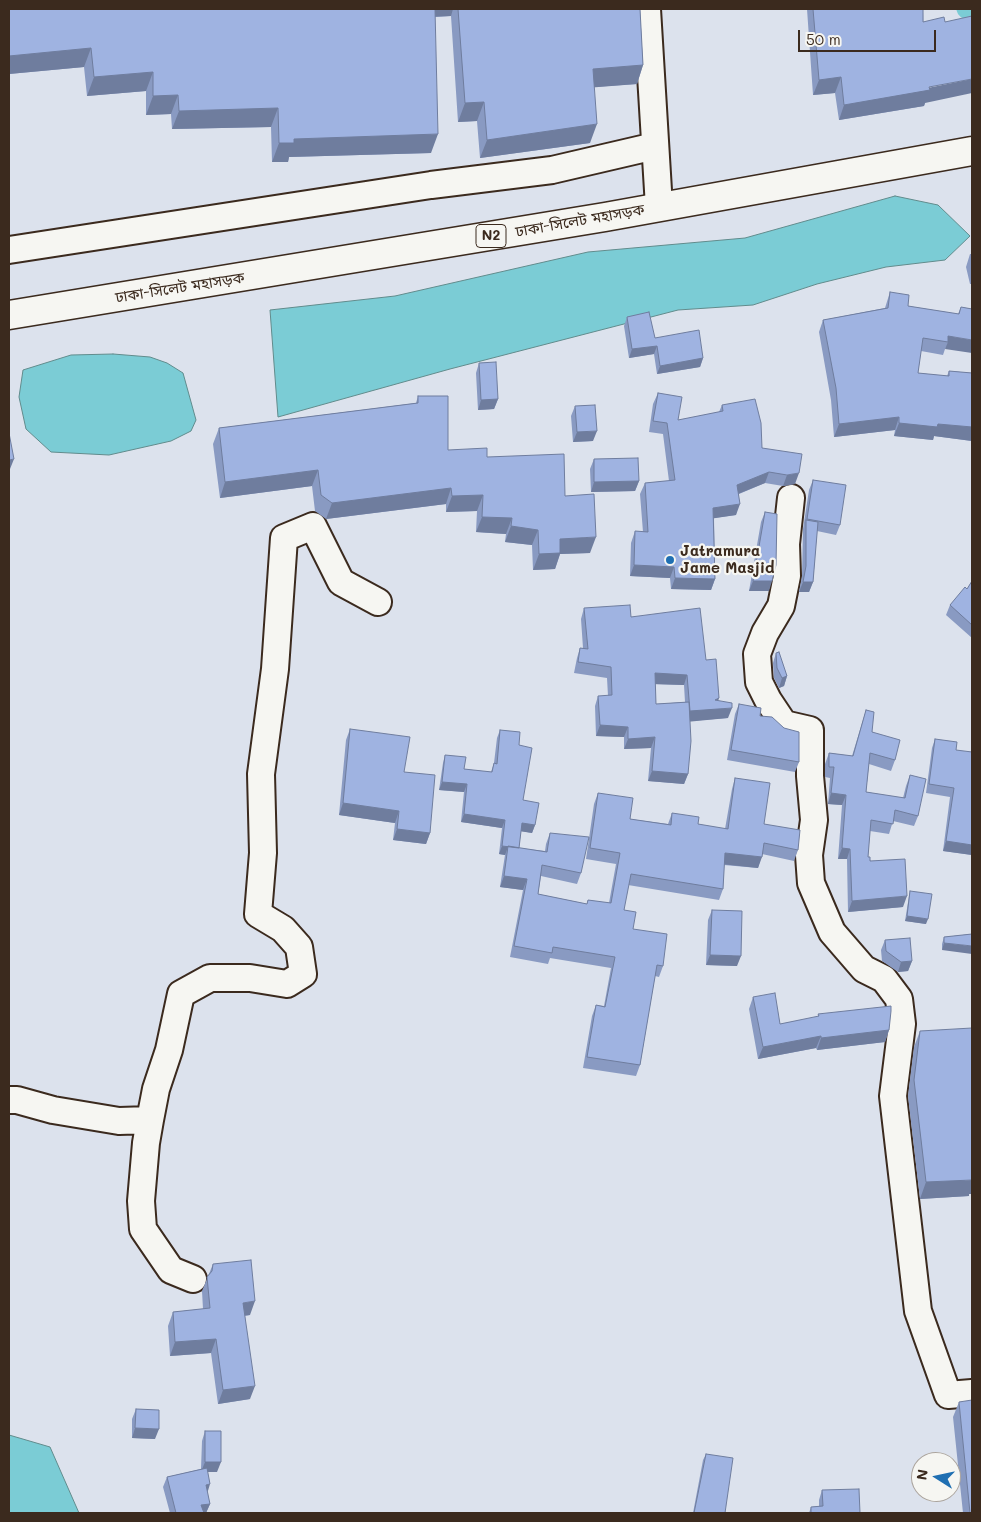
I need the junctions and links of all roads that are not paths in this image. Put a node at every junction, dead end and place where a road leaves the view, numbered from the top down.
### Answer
1 (647, 9) edge
2 (655, 146) junction
3 (972, 151) edge
4 (659, 208) junction
5 (9, 250) edge
6 (9, 315) edge
7 (790, 498) dead end
8 (378, 602) dead end
9 (9, 1100) edge
10 (150, 1120) junction
11 (193, 1279) dead end
12 (972, 1393) edge

1 - 2 street
2 - 4 street
2 - 5 street
3 - 4 highway, ঢাকা-সিলেট মহাসড়ক / N2
4 - 6 highway, ঢাকা-সিলেট মহাসড়ক / N2
7 - 12 street
8 - 10 street
9 - 10 street
10 - 11 street

